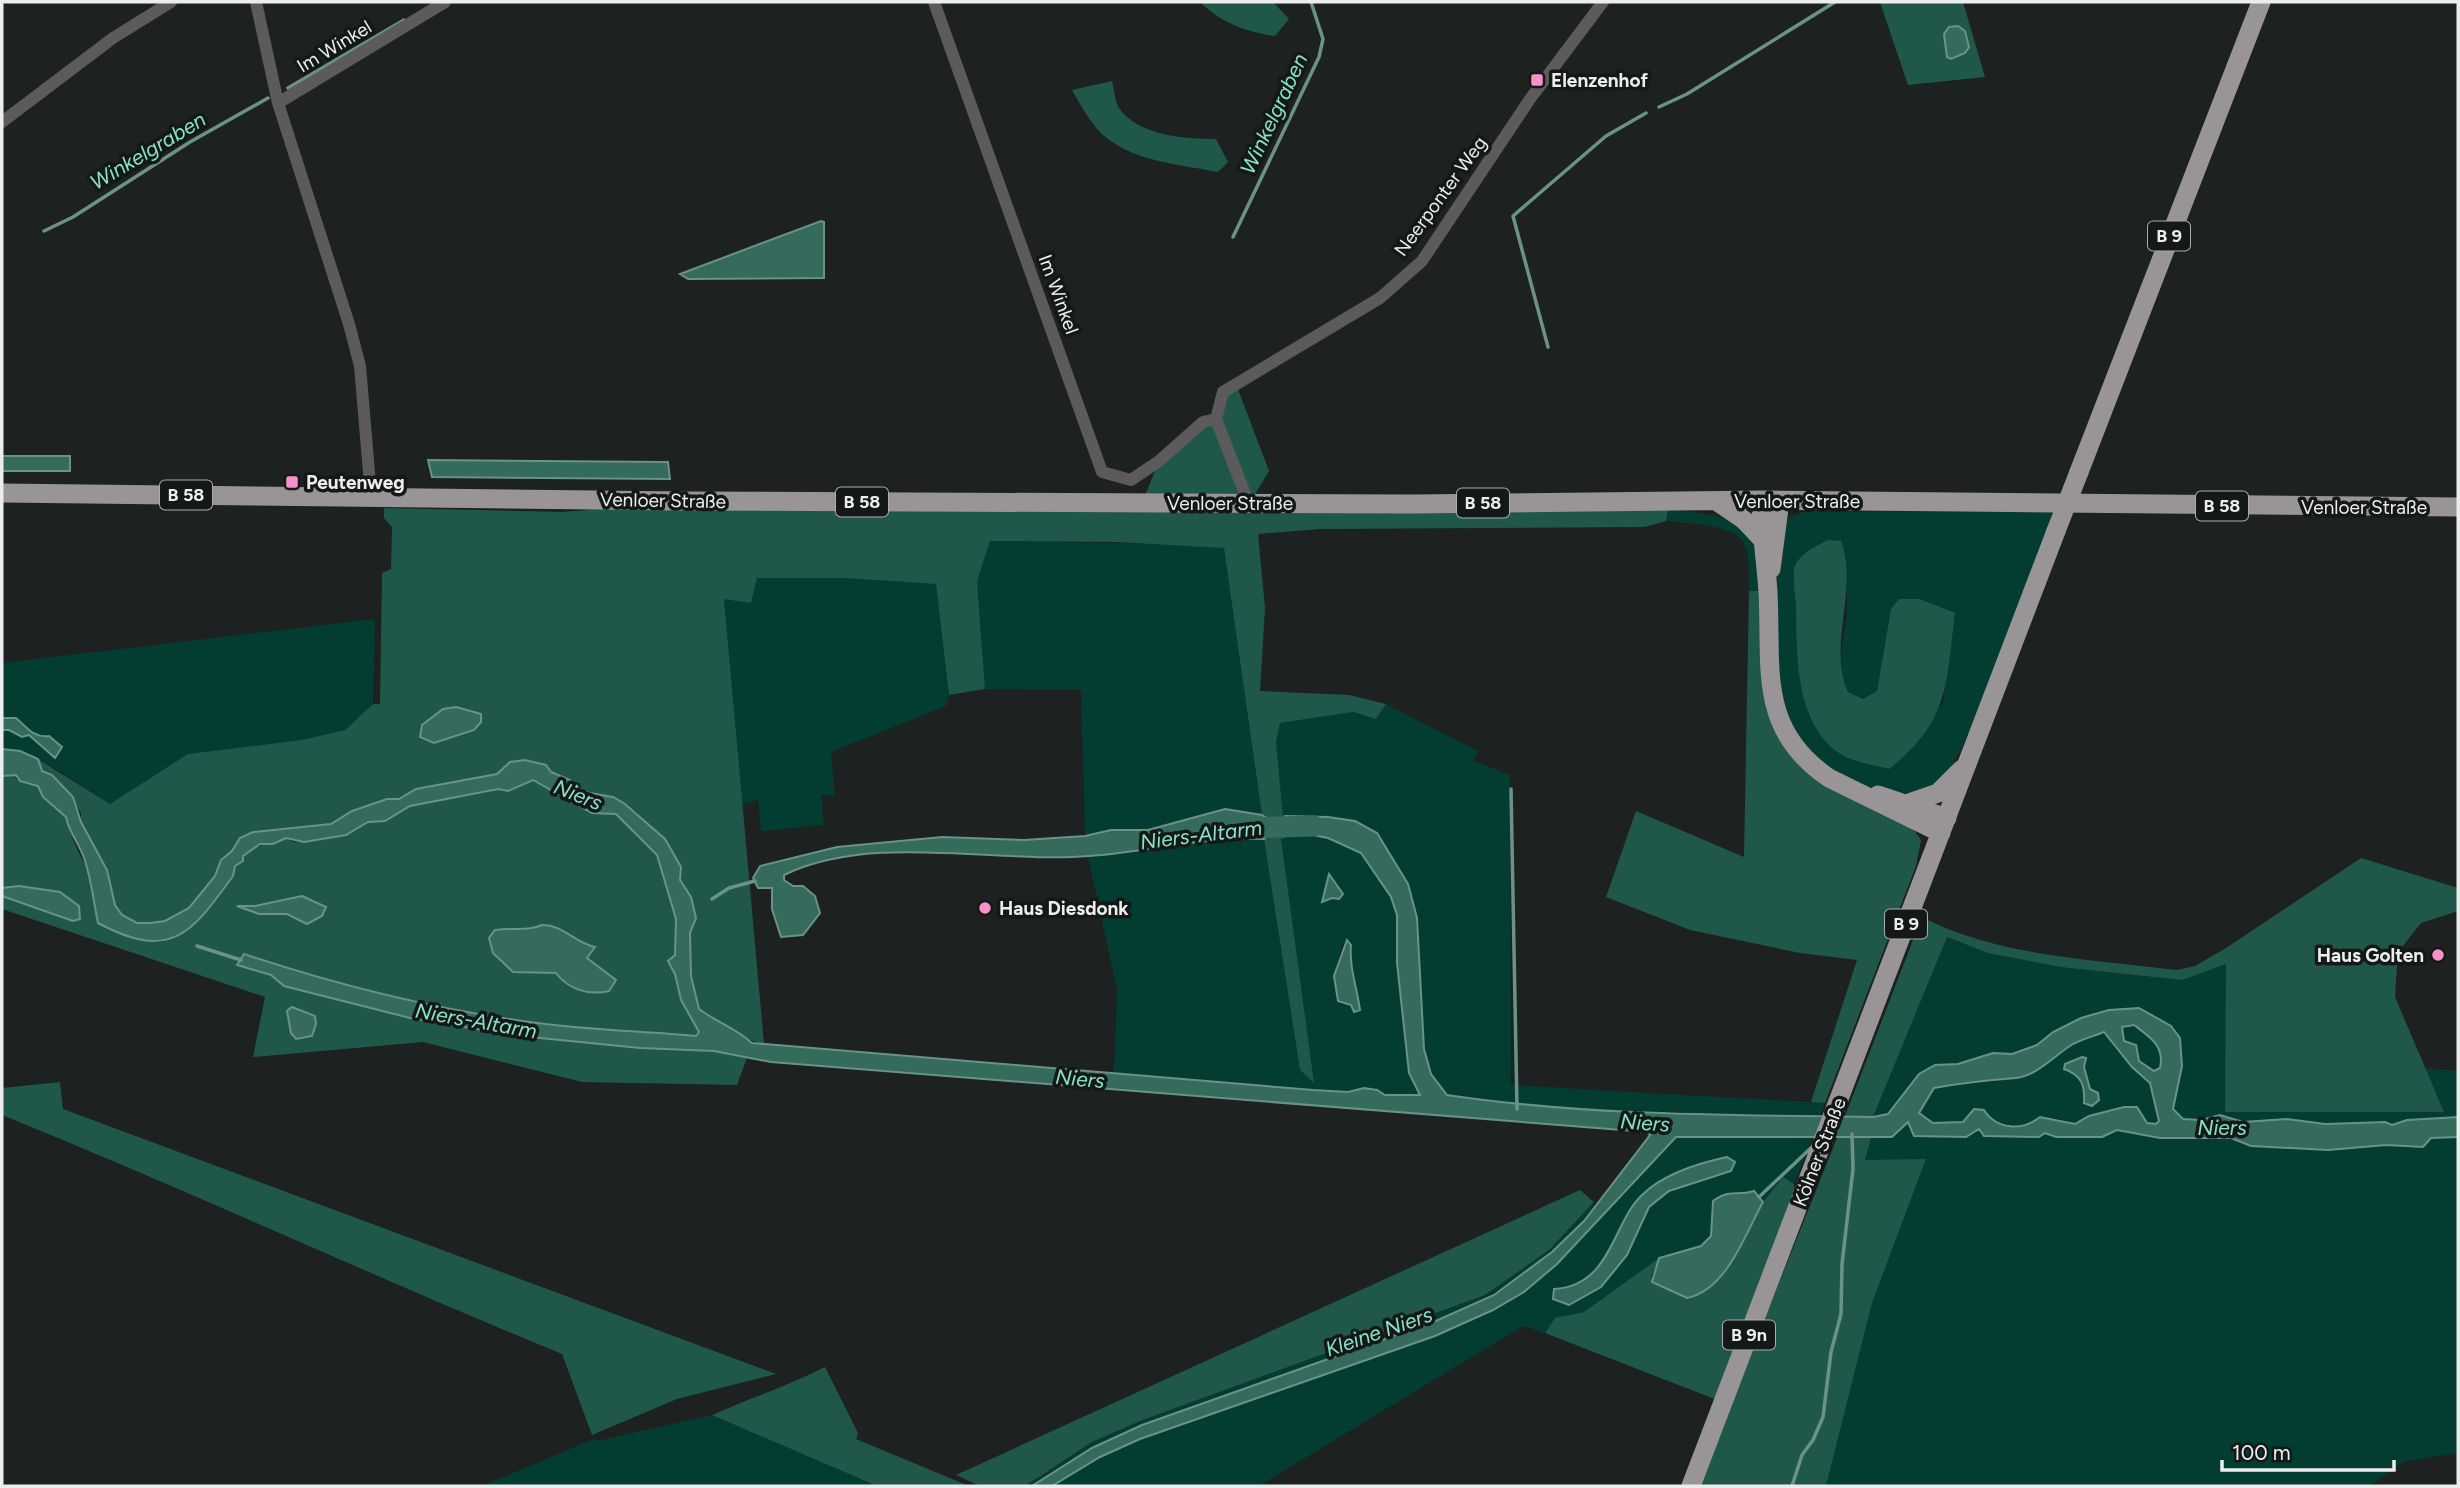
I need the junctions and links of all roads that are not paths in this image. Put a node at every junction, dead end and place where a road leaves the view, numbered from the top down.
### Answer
1 (171, 2) edge
2 (256, 2) edge
3 (445, 2) edge
4 (934, 2) edge
5 (1603, 2) edge
6 (2260, 2) edge
7 (278, 103) junction
8 (2, 122) edge
9 (1216, 419) junction
10 (2, 493) edge
11 (371, 496) junction
12 (1716, 500) junction
13 (1771, 500) junction
14 (1249, 503) junction
15 (2458, 508) edge
16 (1761, 538) junction
17 (1768, 591) junction
18 (1968, 763) junction
19 (1845, 787) junction
20 (1909, 803) junction
21 (1944, 826) junction
22 (1807, 1184) joint
23 (1691, 1486) edge

1 - 8 street
2 - 7 street
3 - 7 street, Im Winkel
4 - 9 street, Im Winkel
5 - 9 street, Neerponter Weg
6 - 18 main road, B 9, bridge
7 - 11 street
9 - 14 street
10 - 11 main road, Venloer Straße / B 58
11 - 14 main road, Venloer Straße / B 58
12 - 13 main road, Venloer Straße / B 58
12 - 14 main road, Venloer Straße / B 58
12 - 16 main road
13 - 15 main road, Venloer Straße / B 58
13 - 16 main road
13 - 17 main road
16 - 17 main road
17 - 19 main road
18 - 20 main road
18 - 21 main road, B 9
19 - 20 main road
19 - 21 main road
20 - 21 main road
21 - 22 main road, Kölner Straße / B 9
22 - 23 main road, Kölner Straße / B 9n

